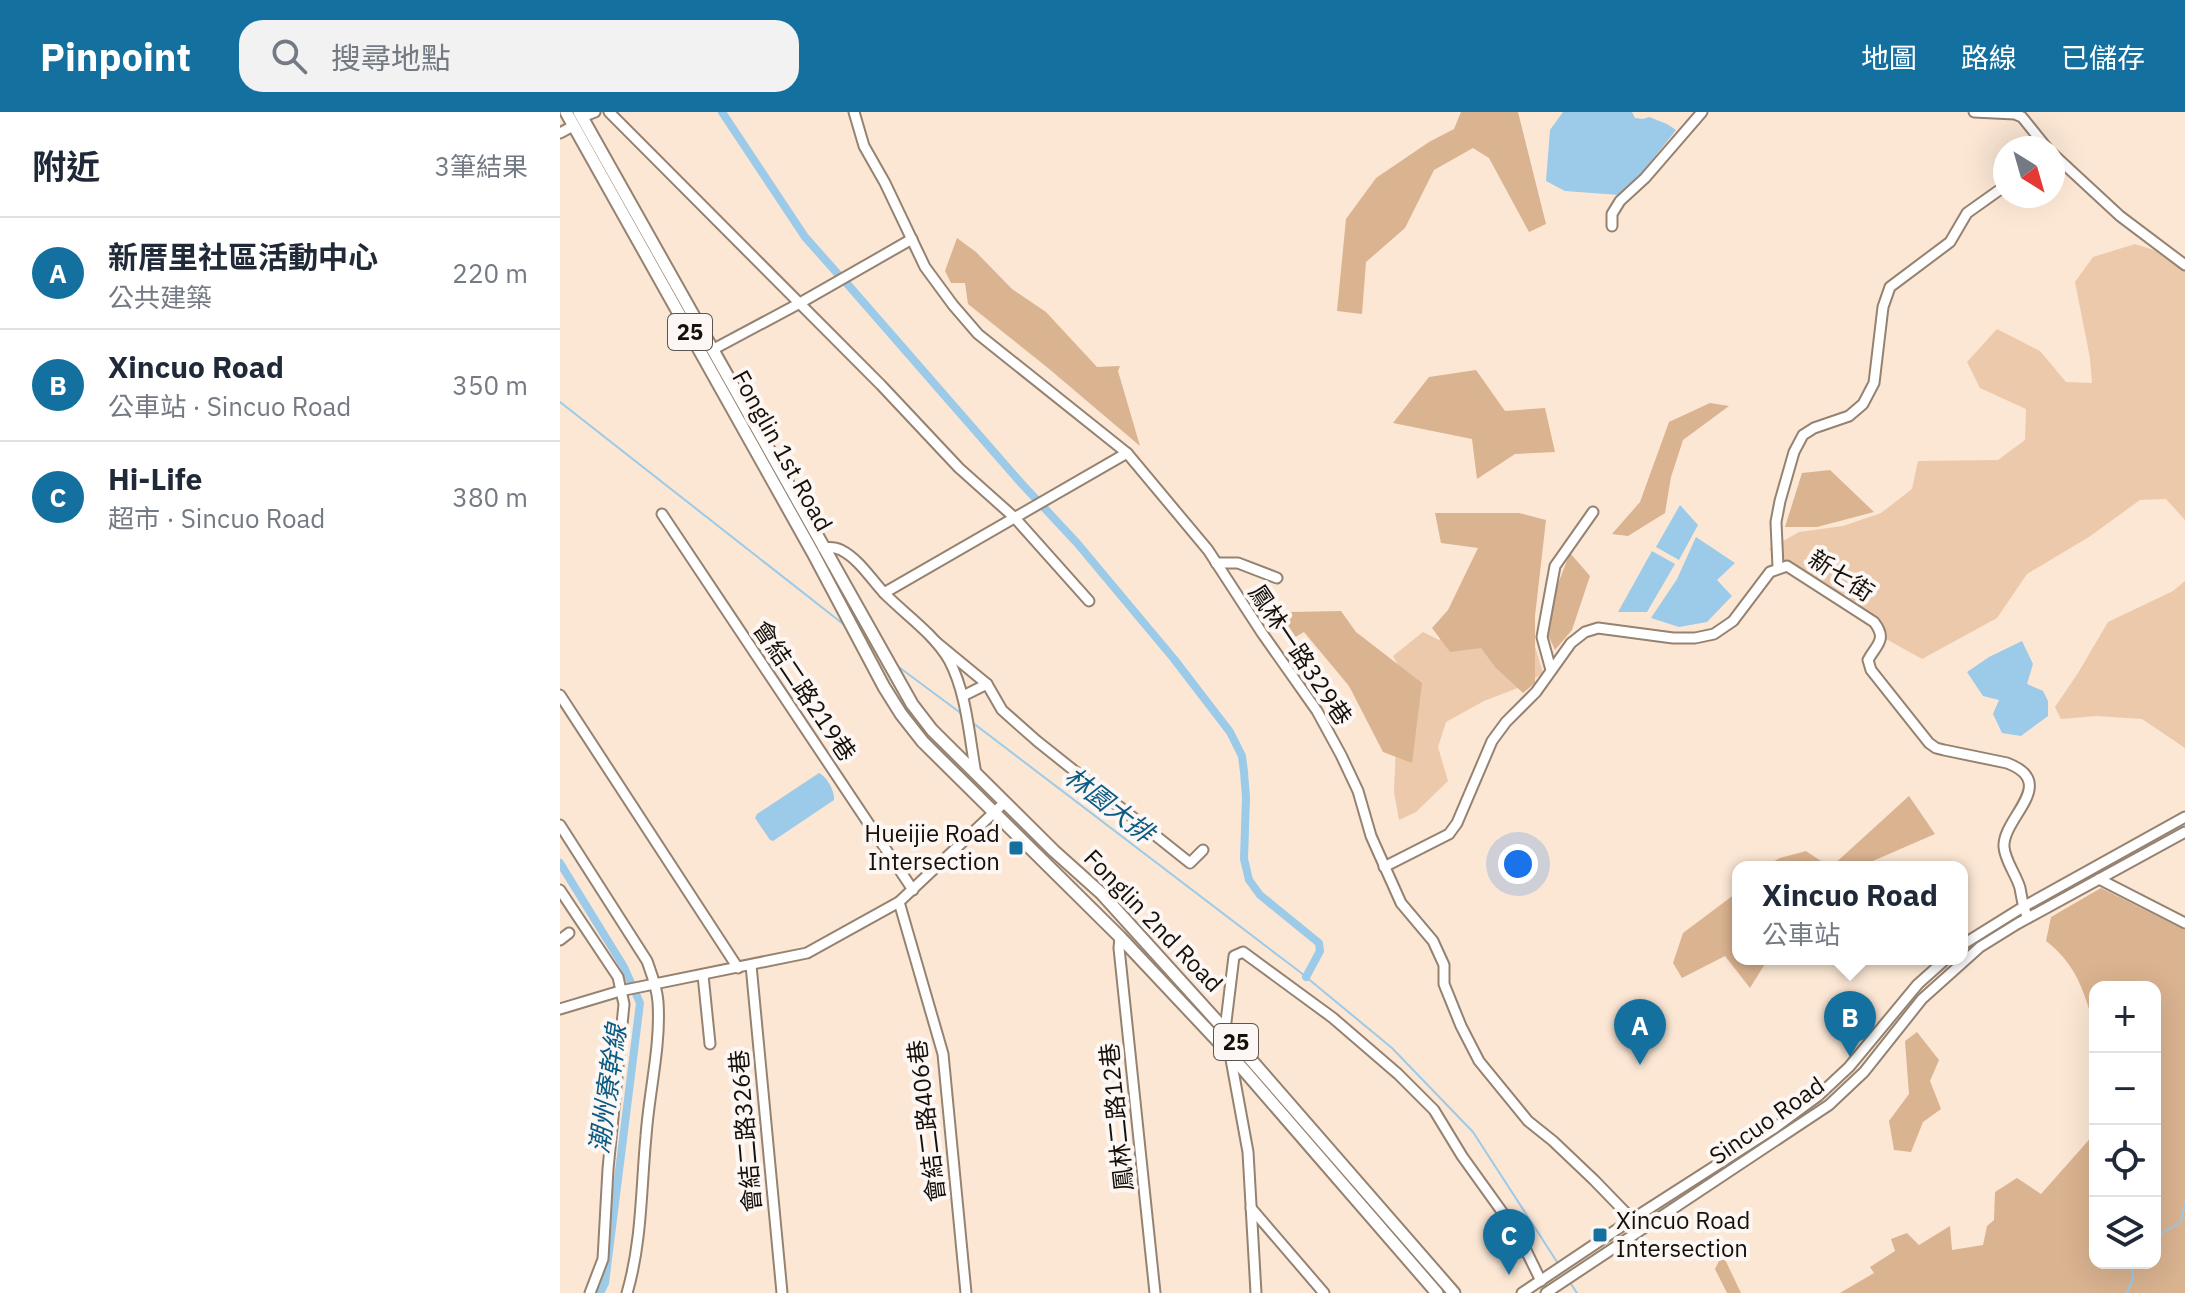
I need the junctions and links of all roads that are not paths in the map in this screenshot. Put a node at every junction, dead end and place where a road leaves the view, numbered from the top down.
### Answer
1 (566, 112) edge
2 (595, 112) edge
3 (609, 112) edge
4 (854, 112) edge
5 (1702, 112) edge
6 (1974, 112) edge
7 (578, 118) edge
8 (560, 133) edge
9 (2035, 136) edge
10 (2065, 167) edge
11 (1993, 195) edge
12 (1612, 226) dead end
13 (912, 239) junction
14 (2185, 265) edge
15 (800, 303) junction
16 (712, 350) junction
17 (1127, 453) junction
18 (1593, 512) dead end
19 (662, 514) dead end
20 (1015, 518) junction
21 (818, 550) junction
22 (1216, 563) junction
23 (1778, 567) junction
24 (1277, 578) dead end
25 (884, 593) junction
26 (1089, 601) dead end
27 (936, 642) junction
28 (1551, 670) junction
29 (987, 684) junction
30 (560, 695) edge
31 (963, 696) junction
32 (976, 774) junction
33 (1005, 802) junction
34 (993, 814) junction
35 (2185, 817) edge
36 (560, 825) edge
37 (2185, 832) edge
38 (1203, 850) dead end
39 (1384, 867) junction
40 (2099, 879) junction
41 (2072, 880) junction
42 (560, 890) edge
43 (913, 890) junction
44 (2077, 891) junction
45 (899, 902) junction
46 (2023, 907) junction
47 (2028, 918) junction
48 (2185, 923) edge
49 (569, 933) dead end
50 (1120, 937) junction
51 (560, 940) edge
52 (1968, 941) edge
53 (1968, 958) edge
54 (751, 965) junction
55 (1939, 965) edge
56 (1960, 965) edge
57 (738, 968) junction
58 (703, 975) junction
59 (654, 984) junction
60 (622, 990) junction
61 (560, 1009) edge
62 (1225, 1030) junction
63 (710, 1044) dead end
64 (1230, 1054) junction
65 (1251, 1208) junction
66 (1631, 1220) junction
67 (1638, 1231) junction
68 (1542, 1280) junction
69 (1548, 1291) edge
70 (590, 1293) edge
71 (627, 1293) edge
72 (782, 1293) edge
73 (966, 1293) edge
74 (1155, 1293) edge
75 (1256, 1293) edge
76 (1324, 1293) edge
77 (1437, 1293) edge
78 (1454, 1293) edge
79 (1522, 1293) edge

1 - 7 main road, Fonglin 1st Road / 25
2 - 7 street
3 - 15 street
4 - 13 street
5 - 12 street
6 - 9 street
7 - 8 street
7 - 16 main road, Fonglin 1st Road / 25
7 - 21 main road, Fonglin 1st Road / 25
10 - 14 street
11 - 23 street
13 - 15 street
13 - 17 street, 鳳林一路329巷
15 - 16 street
15 - 20 street
16 - 21 main road, Fonglin 1st Road / 25
17 - 20 street
17 - 22 street, 鳳林一路329巷
18 - 28 street
19 - 43 street, 會結二路219巷
20 - 25 street
20 - 26 street
21 - 25 street
21 - 32 main road, Fonglin 1st Road / 25
21 - 34 main road, Fonglin 1st Road / 25
22 - 24 street
22 - 39 street, 鳳林一路329巷
23 - 28 street, 新七街
23 - 46 street, 新七街
25 - 27 street
27 - 29 street
27 - 31 street
28 - 39 street, 新七街
29 - 31 street
29 - 38 street
30 - 57 street
31 - 32 street
32 - 33 main road, 25
33 - 34 street
33 - 62 main road, Fonglin 2nd Road / 25
34 - 43 street
34 - 50 main road, Fonglin 2nd Road / 25
35 - 41 street
36 - 59 street
37 - 40 street, Sincuo Road
39 - 66 street, 鳳林一路329巷
40 - 44 street, Sincuo Road
40 - 48 street
41 - 44 street
41 - 46 street
42 - 60 street
43 - 45 street
44 - 47 street, Sincuo Road
45 - 54 street
45 - 73 street, 會結二路406巷
46 - 47 street, 新七街
46 - 52 street
47 - 53 street, Sincuo Road
49 - 51 street
50 - 64 main road, Fonglin 2nd Road / 25
50 - 74 street, 鳳林二路12巷
54 - 57 street
54 - 72 street, 會結二路326巷
55 - 66 street, Sincuo Road
56 - 67 street, Sincuo Road
57 - 58 street
58 - 59 street
58 - 63 street
59 - 60 street
59 - 71 street
60 - 61 street
60 - 70 street
62 - 68 street
62 - 78 main road, Fonglin 2nd Road / 25
64 - 65 street
64 - 77 main road, Fonglin 2nd Road / 25
65 - 75 street
65 - 76 street
66 - 67 street, 鳳林一路329巷
66 - 68 street, Sincuo Road
67 - 69 street, Sincuo Road
68 - 79 street

